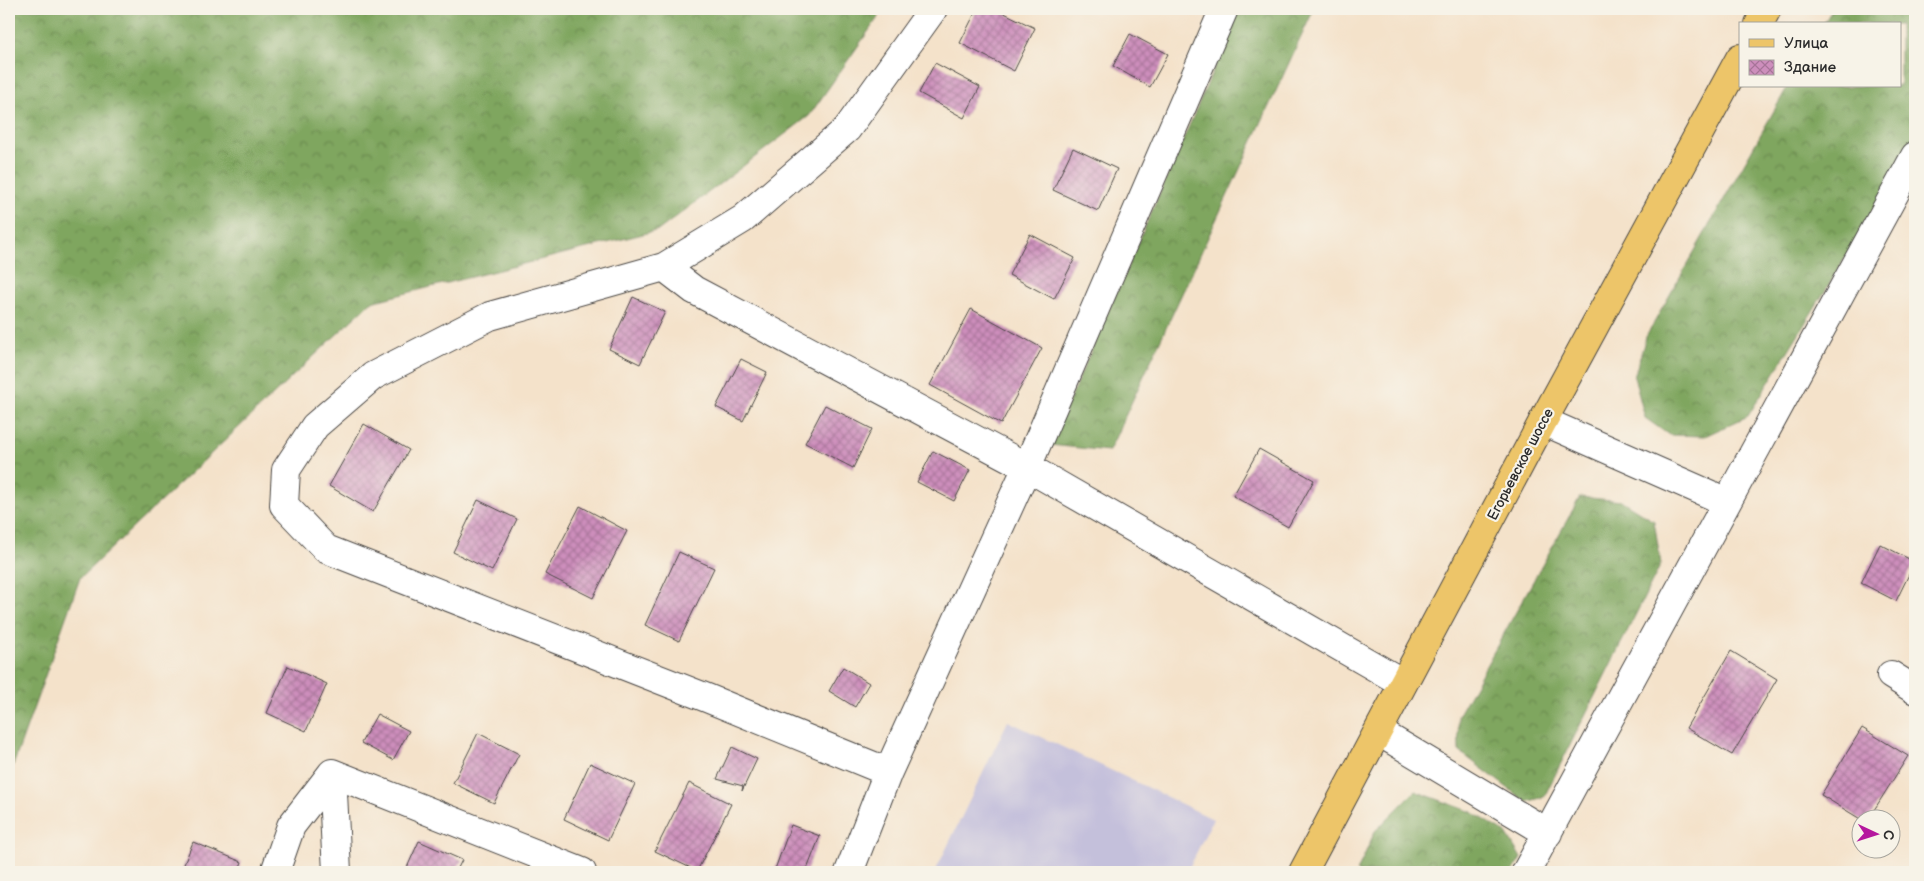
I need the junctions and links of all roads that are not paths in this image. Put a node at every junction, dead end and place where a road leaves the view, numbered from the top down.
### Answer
1 (933, 9) edge
2 (1224, 9) edge
3 (1767, 9) edge
4 (1760, 22) edge
5 (1739, 60) edge
6 (1915, 156) edge
7 (664, 267) junction
8 (1543, 421) junction
9 (1027, 468) junction
10 (1727, 502) junction
11 (1890, 675) dead end
12 (1404, 683) junction
13 (1915, 690) edge
14 (1379, 732) junction
15 (332, 772) junction
16 (888, 772) junction
17 (1548, 833) junction
18 (275, 872) edge
19 (337, 872) edge
20 (582, 872) edge
21 (849, 872) edge
22 (1303, 872) edge
23 (1526, 872) edge

1 - 7 street
2 - 9 street
3 - 4 main road
5 - 8 main road, Егорьевское шоссе
6 - 10 street
7 - 9 street
7 - 16 street
8 - 10 street
8 - 12 main road, Егорьевское шоссе
9 - 12 street
9 - 16 street
10 - 17 street
11 - 13 street
12 - 14 main road, Егорьевское шоссе
14 - 17 street
14 - 22 main road, Егорьевское шоссе
15 - 18 street
15 - 19 street
15 - 20 street
16 - 21 street
17 - 23 street

